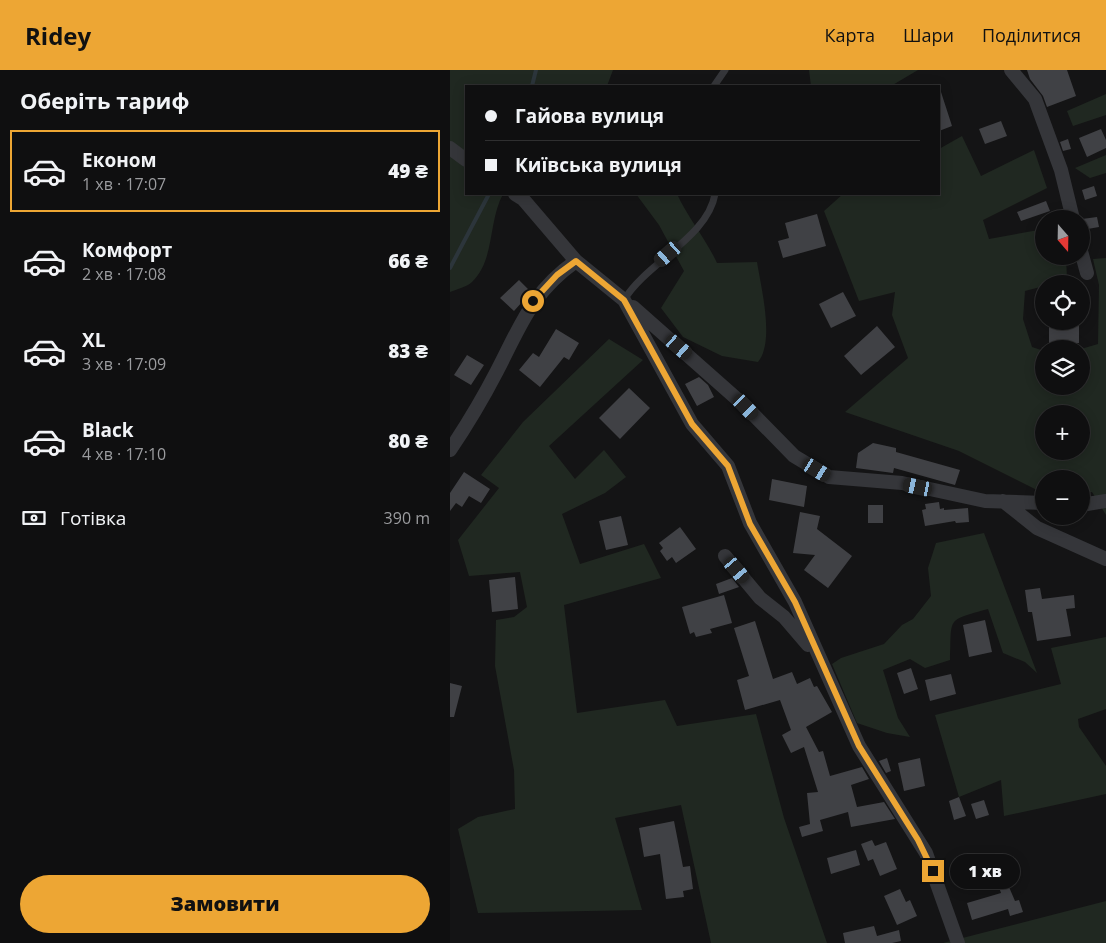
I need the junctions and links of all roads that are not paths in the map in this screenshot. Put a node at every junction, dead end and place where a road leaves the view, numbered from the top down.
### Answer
1 (725, 70) edge
2 (1011, 70) edge
3 (715, 85) edge
4 (450, 148) edge
5 (465, 159) edge
6 (715, 195) edge
7 (519, 196) edge
8 (1071, 210) edge
9 (576, 261) junction
10 (1085, 265) edge
11 (1087, 273) dead end
12 (624, 300) junction
13 (450, 450) edge
14 (1106, 501) edge
15 (1004, 502) junction
16 (1035, 503) edge
17 (1090, 504) edge
18 (725, 556) dead end
19 (1106, 559) edge
20 (818, 656) junction
21 (958, 943) edge

1 - 3 lane
2 - 8 street
4 - 5 street
6 - 12 lane
7 - 9 street
9 - 12 street
9 - 13 street
10 - 11 street
12 - 15 street
12 - 20 street
14 - 17 street
15 - 16 street
15 - 19 street
18 - 20 street
20 - 21 street

